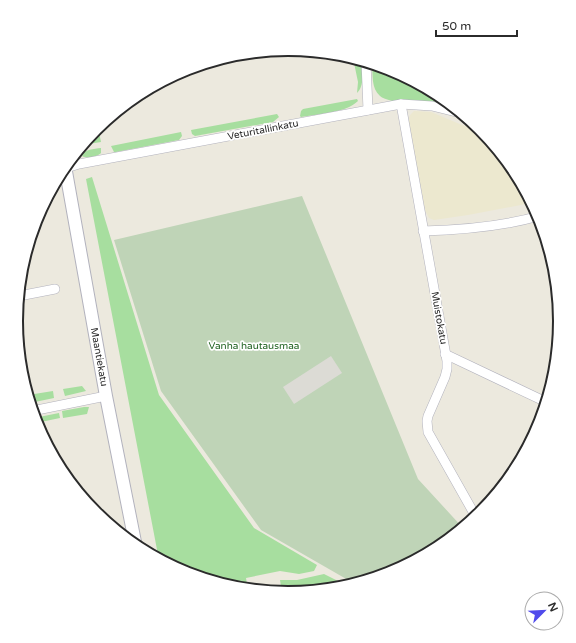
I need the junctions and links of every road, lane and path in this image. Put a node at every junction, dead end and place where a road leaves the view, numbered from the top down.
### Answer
1 (366, 69) edge
2 (400, 104) junction
3 (368, 110) junction
4 (447, 110) edge
5 (74, 166) edge
6 (67, 176) edge
7 (532, 217) edge
8 (423, 231) junction
9 (55, 289) dead end
10 (25, 295) edge
11 (446, 354) junction
12 (106, 396) junction
13 (541, 400) edge
14 (38, 410) edge
15 (473, 511) edge
16 (134, 537) edge

1 - 3 street
2 - 3 street, Veturitallinkatu
2 - 4 street, Veturitallinkatu
2 - 8 street, Muistokatu
3 - 5 street, Veturitallinkatu
6 - 12 main road, Maantiekatu
7 - 8 street
8 - 11 street, Muistokatu
9 - 10 street
11 - 13 street
11 - 15 street, Muistokatu
12 - 14 street
12 - 16 main road, Maantiekatu

